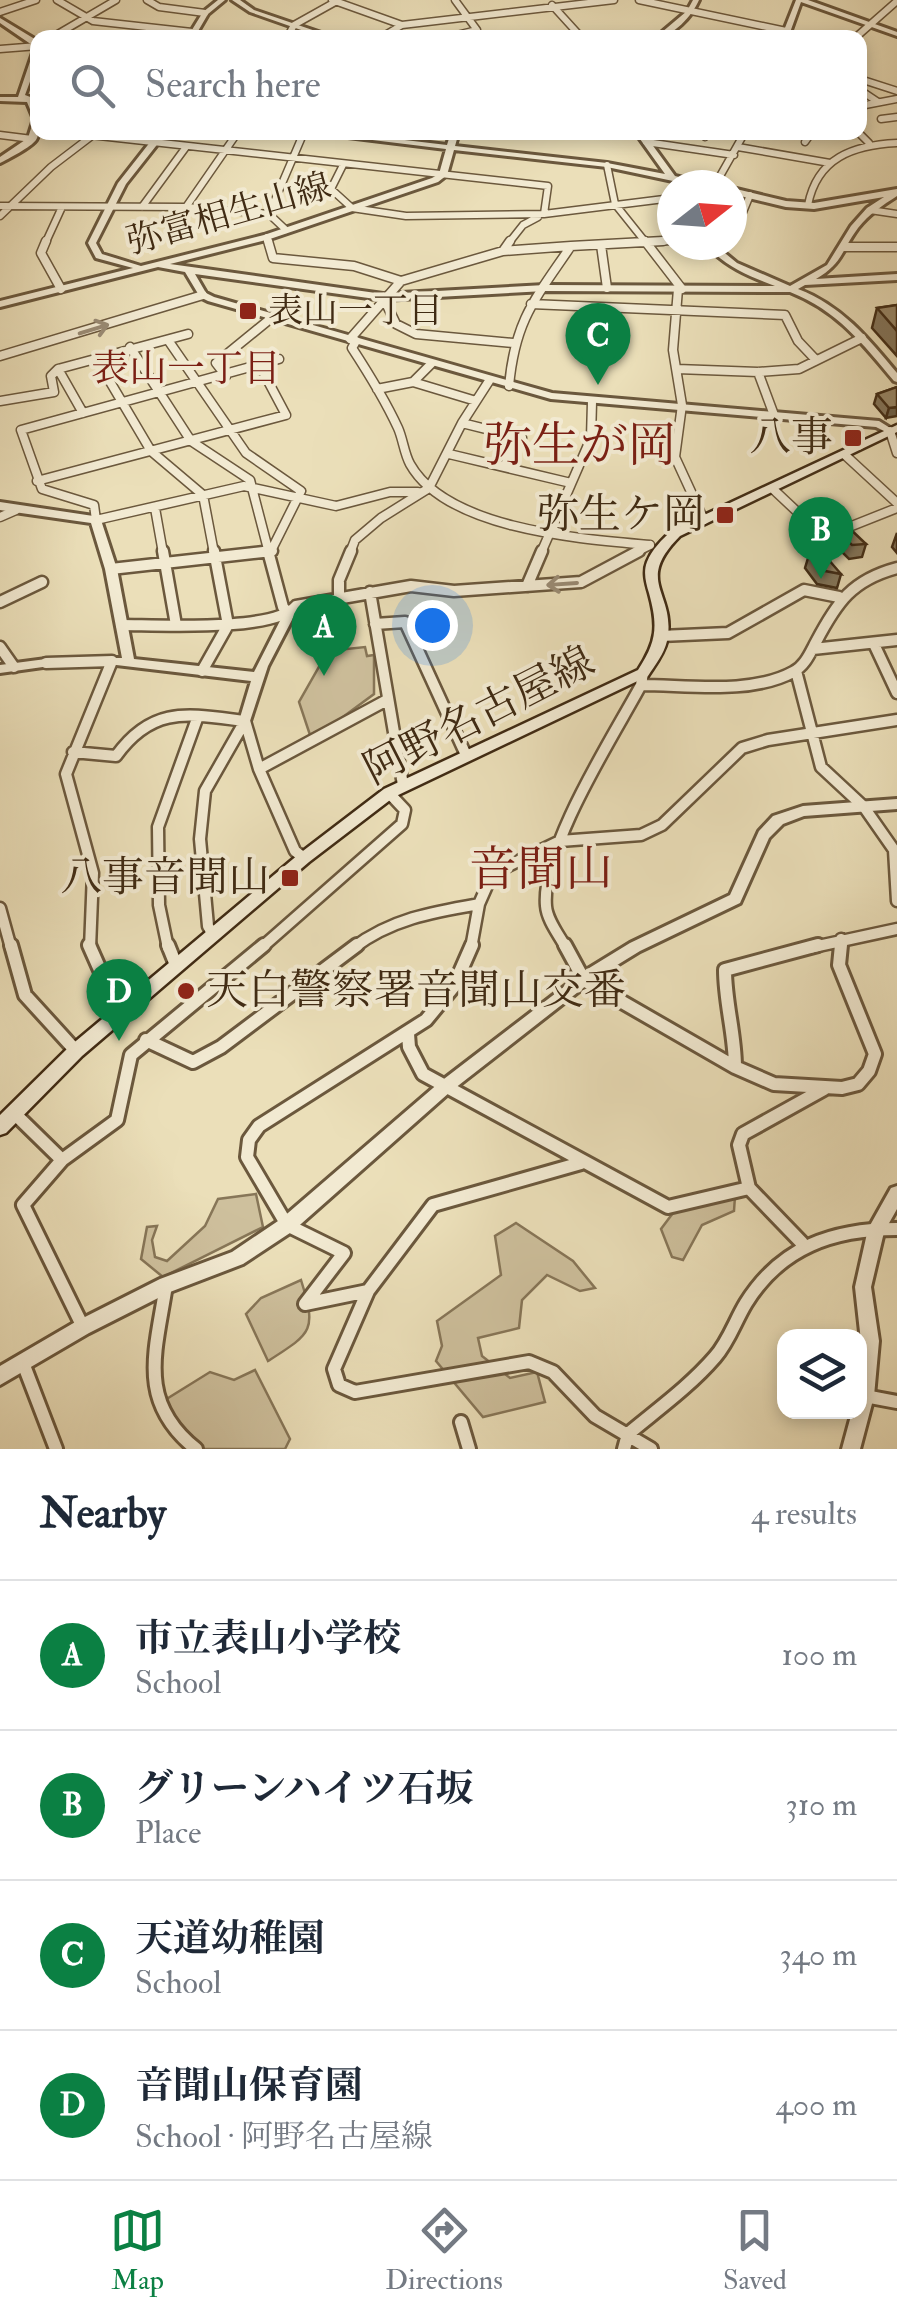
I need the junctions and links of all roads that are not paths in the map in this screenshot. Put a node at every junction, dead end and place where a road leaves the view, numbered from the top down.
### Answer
1 (36, 0) edge
2 (57, 0) edge
3 (116, 0) edge
4 (147, 0) edge
5 (222, 0) edge
6 (235, 0) edge
7 (336, 0) edge
8 (455, 0) edge
9 (614, 0) edge
10 (640, 0) edge
11 (696, 0) edge
12 (800, 0) edge
13 (897, 0) edge
14 (550, 3) edge
15 (690, 12) junction
16 (205, 14) junction
17 (0, 16) edge
18 (82, 17) junction
19 (465, 17) junction
20 (870, 22) junction
21 (294, 25) junction
22 (402, 25) junction
23 (152, 28) junction
24 (63, 30) edge
25 (149, 30) edge
26 (163, 30) edge
27 (194, 30) edge
28 (291, 30) edge
29 (309, 30) edge
30 (394, 30) edge
31 (477, 30) edge
32 (575, 30) edge
33 (668, 30) edge
34 (768, 30) edge
35 (787, 30) edge
36 (863, 30) edge
37 (897, 34) edge
38 (30, 36) edge
39 (30, 47) edge
40 (0, 49) edge
41 (897, 81) edge
42 (867, 82) edge
43 (875, 84) junction
44 (887, 88) junction
45 (867, 89) edge
46 (897, 91) edge
47 (867, 96) edge
48 (0, 98) edge
49 (30, 99) edge
50 (897, 99) edge
51 (878, 102) junction
52 (867, 104) edge
53 (897, 117) edge
54 (881, 119) dead end
55 (30, 133) edge
56 (0, 136) edge
57 (30, 136) edge
58 (86, 140) edge
59 (134, 140) edge
60 (156, 140) edge
61 (232, 140) edge
62 (303, 140) edge
63 (389, 140) edge
64 (406, 140) edge
65 (452, 140) edge
66 (741, 140) edge
67 (865, 140) edge
68 (646, 142) joint
69 (154, 143) junction
70 (868, 143) junction
71 (897, 144) edge
72 (450, 146) junction
73 (186, 147) junction
74 (223, 151) junction
75 (736, 151) junction
76 (292, 160) junction
77 (0, 161) edge
78 (830, 162) junction
79 (344, 165) junction
80 (607, 166) junction
81 (665, 170) edge
82 (723, 170) edge
83 (657, 172) edge
84 (657, 172) edge
85 (443, 175) junction
86 (897, 192) edge
87 (747, 194) edge
88 (750, 195) junction
89 (657, 200) edge
90 (747, 202) edge
91 (615, 204) junction
92 (808, 205) junction
93 (5, 206) edge
94 (186, 206) junction
95 (109, 207) junction
96 (142, 207) junction
97 (62, 208) junction
98 (352, 208) junction
99 (870, 210) junction
100 (270, 214) junction
101 (544, 214) junction
102 (897, 214) edge
103 (0, 216) edge
104 (286, 230) junction
105 (267, 236) junction
106 (645, 242) junction
107 (657, 242) edge
108 (600, 244) junction
109 (571, 246) junction
110 (844, 247) junction
111 (897, 247) edge
112 (503, 250) junction
113 (728, 260) edge
114 (740, 260) edge
115 (155, 266) junction
116 (188, 270) junction
117 (897, 277) edge
118 (401, 281) junction
119 (797, 286) junction
120 (545, 288) junction
121 (607, 288) junction
122 (61, 289) junction
123 (680, 289) junction
124 (712, 290) junction
125 (203, 295) junction
126 (382, 297) junction
127 (0, 304) edge
128 (531, 304) junction
129 (678, 308) junction
130 (717, 311) junction
131 (275, 315) junction
132 (188, 334) dead end
133 (862, 338) junction
134 (168, 340) junction
135 (353, 340) junction
136 (513, 343) junction
137 (130, 346) junction
138 (0, 356) edge
139 (96, 358) junction
140 (279, 358) dead end
141 (816, 360) junction
142 (431, 364) junction
143 (260, 366) junction
144 (897, 368) edge
145 (58, 369) junction
146 (677, 369) junction
147 (758, 372) junction
148 (226, 376) junction
149 (897, 380) edge
150 (489, 381) junction
151 (413, 382) junction
152 (198, 383) junction
153 (509, 386) junction
154 (377, 389) junction
155 (162, 393) junction
156 (0, 401) edge
157 (476, 401) junction
158 (592, 402) junction
159 (122, 403) junction
160 (682, 405) junction
161 (83, 414) junction
162 (774, 415) junction
163 (462, 423) junction
164 (893, 430) edge
165 (231, 431) junction
166 (192, 441) junction
167 (151, 452) junction
168 (449, 454) junction
169 (897, 454) edge
170 (845, 455) junction
171 (504, 466) junction
172 (36, 481) junction
173 (570, 483) junction
174 (254, 488) junction
175 (429, 488) junction
176 (774, 490) junction
177 (418, 492) junction
178 (203, 495) junction
179 (299, 502) junction
180 (0, 506) edge
181 (897, 506) edge
182 (155, 508) junction
183 (16, 510) junction
184 (0, 518) edge
185 (96, 520) junction
186 (704, 520) junction
187 (549, 534) junction
188 (654, 546) junction
189 (270, 554) junction
190 (213, 559) junction
191 (164, 564) junction
192 (111, 568) junction
193 (897, 568) edge
194 (42, 582) dead end
195 (527, 586) junction
196 (370, 592) junction
197 (839, 596) junction
198 (339, 598) junction
199 (0, 602) edge
200 (290, 614) junction
201 (176, 624) junction
202 (375, 624) junction
203 (121, 625) junction
204 (228, 625) junction
205 (661, 636) junction
206 (897, 640) edge
207 (874, 644) junction
208 (0, 647) edge
209 (812, 649) junction
210 (112, 661) junction
211 (129, 662) junction
212 (46, 663) joint
213 (14, 667) junction
214 (0, 670) edge
215 (202, 671) junction
216 (796, 671) junction
217 (259, 677) junction
218 (642, 679) junction
219 (897, 692) edge
220 (387, 700) junction
221 (198, 716) junction
222 (244, 720) junction
223 (897, 720) edge
224 (812, 735) junction
225 (73, 752) junction
226 (466, 755) junction
227 (260, 769) junction
228 (396, 789) junction
229 (897, 804) edge
230 (864, 807) junction
231 (560, 841) junction
232 (304, 858) junction
233 (897, 901) edge
234 (479, 904) junction
235 (0, 908) edge
236 (2, 927) edge
237 (897, 929) edge
238 (213, 935) junction
239 (841, 939) junction
240 (176, 965) junction
241 (584, 980) junction
242 (120, 1014) junction
243 (408, 1034) junction
244 (146, 1040) junction
245 (76, 1051) junction
246 (735, 1068) junction
247 (445, 1087) junction
248 (824, 1088) junction
249 (14, 1114) junction
250 (0, 1127) edge
251 (62, 1160) junction
252 (581, 1163) junction
253 (749, 1188) junction
254 (897, 1194) edge
255 (287, 1225) junction
256 (876, 1229) junction
257 (897, 1229) edge
258 (802, 1243) junction
259 (166, 1285) junction
260 (368, 1291) junction
261 (83, 1327) junction
262 (23, 1363) junction
263 (867, 1374) edge
264 (0, 1376) edge
265 (867, 1396) edge
266 (897, 1402) edge
267 (858, 1419) edge
268 (461, 1422) dead end
269 (626, 1442) edge
270 (56, 1449) edge
271 (196, 1449) edge
272 (469, 1449) edge
273 (651, 1449) edge
274 (850, 1449) edge

1 - 17 street
2 - 18 street
3 - 18 street
4 - 16 street
5 - 16 street
6 - 21 street
7 - 21 street
7 - 22 street
8 - 19 street
9 - 14 street
10 - 15 street
11 - 15 street
12 - 20 street
12 - 35 street
13 - 20 street
14 - 19 street
14 - 32 street
15 - 33 street
15 - 34 street
16 - 27 street
17 - 38 street
18 - 23 street
18 - 24 street
19 - 22 street
19 - 31 street
20 - 36 street
20 - 37 street
21 - 28 street
21 - 29 street
22 - 30 street
23 - 25 street
23 - 26 street
39 - 40 street
41 - 44 street
42 - 43 street
43 - 44 street
43 - 45 street
44 - 46 street
47 - 51 street
48 - 49 street
50 - 51 street
51 - 52 street
53 - 54 street
55 - 56 street
57 - 77 street
58 - 93 street
59 - 69 street
60 - 69 street
61 - 74 street
62 - 76 street
63 - 72 street
64 - 72 street
65 - 72 street
66 - 75 street
67 - 70 street
68 - 75 street
68 - 81 street
69 - 73 street
69 - 95 street
70 - 71 street
70 - 78 street
72 - 80 street
72 - 83 street
72 - 85 street
73 - 74 street
73 - 96 street
74 - 76 street
74 - 94 street
75 - 78 street
75 - 82 street
76 - 79 street
76 - 100 street
78 - 92 street
79 - 85 street
79 - 98 street
80 - 84 street
80 - 91 street
85 - 98 street, 弥富相生山線
85 - 101 street
86 - 92 street
86 - 99 street
87 - 88 street
88 - 90 street
88 - 92 street
89 - 91 street
91 - 101 street
91 - 106 street
93 - 97 street
93 - 103 street
94 - 96 street
94 - 100 street
95 - 96 street
95 - 97 street
95 - 115 street
97 - 122 street
98 - 101 street
98 - 104 street, 弥富相生山線
99 - 102 street
99 - 110 street
100 - 104 street
101 - 112 street
104 - 105 street, 弥富相生山線
105 - 115 street, 弥富相生山線
105 - 118 street
106 - 107 street
106 - 108 street
106 - 123 street
108 - 109 street
108 - 121 street
109 - 112 street
109 - 120 street
110 - 111 street
110 - 119 street
112 - 118 street
113 - 119 street
114 - 119 street
115 - 116 street
115 - 122 street, 弥富相生山線
116 - 125 street
116 - 126 street
117 - 119 street
118 - 126 street
119 - 124 street
119 - 133 street
119 - 144 street
120 - 121 street
120 - 126 street
120 - 128 street
121 - 123 street
122 - 127 street, 弥富相生山線
123 - 124 street
123 - 129 street
124 - 130 street
125 - 131 street
138 -> 125 street
126 - 135 street
126 - 136 street
128 - 129 street
128 - 136 street
129 - 130 street
129 - 146 street
130 - 141 street
131 - 135 street
131 - 148 street
132 - 134 street
133 - 141 street
133 - 149 street
134 - 137 street
134 - 152 street
135 - 142 street
135 - 154 street
136 - 153 street
137 - 139 street
137 - 155 street
139 - 145 street
139 - 159 street
140 - 143 street
141 - 147 street
142 - 150 street
142 - 151 street
143 - 148 street
143 - 165 street
145 - 156 street
145 - 161 street
146 - 147 street
146 - 160 street
147 - 162 street
148 - 152 street
150 - 153 street
150 - 157 street
151 - 154 street
151 - 157 street
152 - 155 street
152 - 165 street
153 - 158 street
154 - 175 street
155 - 159 street
155 - 166 street
157 - 163 street
158 - 160 street
158 - 173 street
159 - 161 street
159 - 167 street
160 - 162 street
160 - 186 street
161 - 172 street
162 - 164 street
163 - 168 street
163 - 171 street
164 - 169 street
164 - 170 main road
165 - 166 street
165 - 179 street
166 - 167 street
166 - 174 street
167 - 172 street
167 - 178 street
168 - 171 street
168 - 175 street
170 - 176 main road
170 - 181 street
171 - 173 street
172 - 185 street
173 - 187 street
174 - 178 street
174 - 179 street
174 - 189 street
175 - 177 street
175 - 187 street
176 - 181 street
176 - 186 main road
177 - 179 street
177 - 198 street
178 - 182 street
178 - 190 street
179 - 189 street
180 - 183 street
182 - 185 street
182 - 191 street
183 - 184 street
183 - 185 street
185 - 192 street
186 - 188 main road
187 - 188 street
187 - 195 street
188 -> 195 street
188 - 205 main road
189 - 190 street
189 - 200 street
190 - 191 street
190 - 204 street
191 - 192 street
191 - 201 street
192 - 203 street
193 - 197 street
194 - 199 street
195 - 196 street
196 - 198 street
196 - 202 street
197 - 205 street
197 - 209 street
198 - 200 street
200 - 204 street
200 - 217 street
201 - 203 street
201 - 204 street
202 - 220 street
202 - 226 street
203 - 211 street
204 - 215 street
205 - 218 main road, 阿野名古屋線
206 - 207 street
207 - 209 street
207 - 219 street
208 - 213 street
209 - 216 street
210 - 211 street
210 - 212 street
210 - 225 street
211 - 215 street
212 - 213 street
213 - 214 street
215 - 217 street
216 - 218 street
216 - 224 street
217 - 222 street
218 - 226 main road, 阿野名古屋線
218 - 231 street
220 - 227 street
220 - 228 street
221 - 222 street
221 - 225 street
221 - 240 street
222 - 227 street
222 - 238 street
223 - 224 street
224 - 230 street
224 - 231 street
225 - 242 street
226 - 228 main road, 阿野名古屋線
227 - 232 street
228 - 232 main road, 阿野名古屋線
228 - 244 street
229 - 230 street
230 - 233 street
230 - 241 street
231 - 234 street
231 - 241 street
232 - 238 main road, 阿野名古屋線
234 - 243 street
234 - 244 street
235 - 236 street
236 - 245 street
237 - 239 street
238 - 240 main road, 阿野名古屋線
239 - 246 street
239 - 248 street
240 - 242 main road, 阿野名古屋線
241 - 246 street
241 - 247 street
242 - 245 main road, 阿野名古屋線
243 - 247 street
243 - 255 street
244 - 251 street
245 - 249 main road, 阿野名古屋線
246 - 248 street
247 - 252 street
247 - 255 street
248 - 253 street
249 - 250 main road, 阿野名古屋線
249 - 251 street
251 - 261 street
252 - 253 street
252 - 260 street
253 - 258 street
254 - 256 street
255 - 259 street
255 - 260 street
256 - 257 street
256 - 258 street
256 - 263 street
258 - 269 street
259 - 261 street
259 - 271 street
260 - 269 street
261 - 262 street
262 - 264 street
262 - 270 street
265 - 266 street
267 - 274 street
268 - 272 street
269 - 273 street

